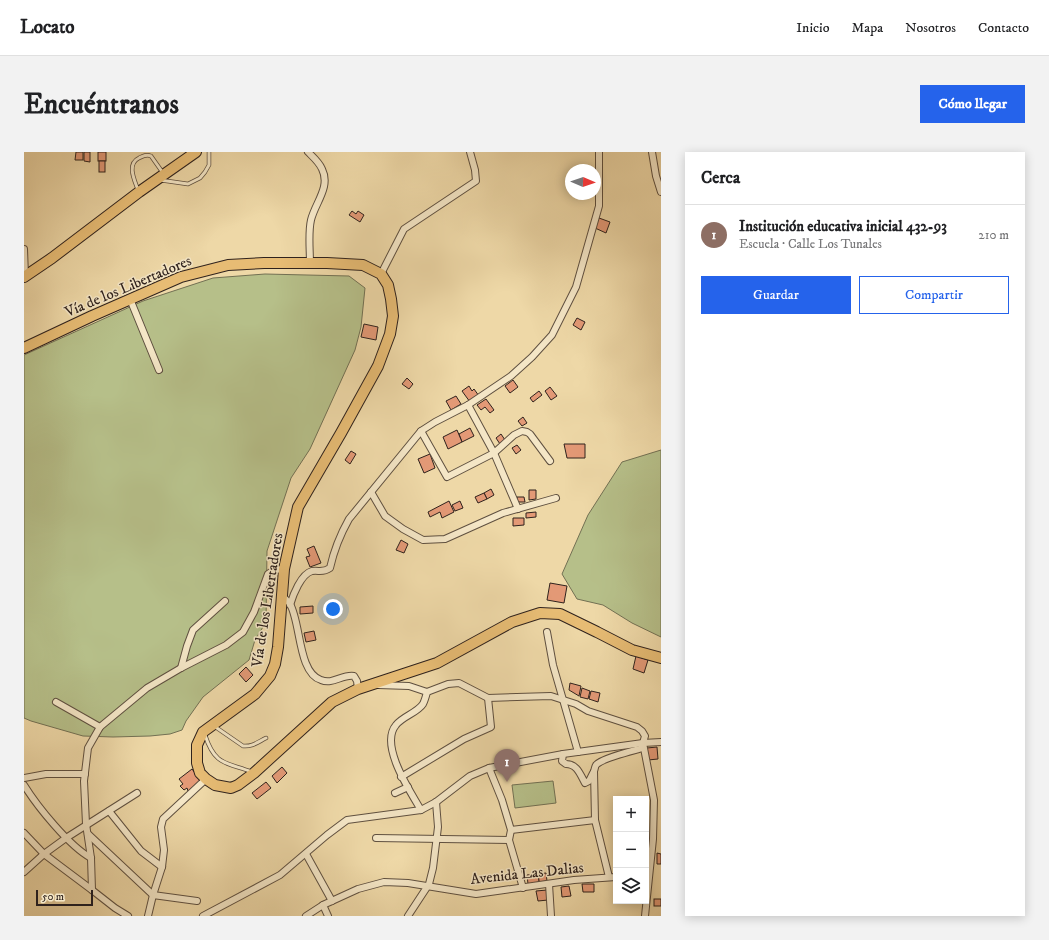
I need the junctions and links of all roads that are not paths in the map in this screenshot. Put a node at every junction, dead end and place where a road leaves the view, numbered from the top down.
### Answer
1 (196, 152) edge
2 (209, 152) edge
3 (308, 152) edge
4 (470, 152) edge
5 (599, 152) edge
6 (652, 152) edge
7 (160, 177) junction
8 (139, 192) junction
9 (661, 192) edge
10 (24, 249) edge
11 (310, 264) junction
12 (381, 274) junction
13 (25, 276) edge
14 (130, 299) junction
15 (24, 348) edge
16 (159, 370) dead end
17 (468, 405) junction
18 (421, 431) junction
19 (494, 453) junction
20 (550, 461) dead end
21 (371, 492) junction
22 (556, 498) dead end
23 (518, 509) junction
24 (284, 569) junction
25 (282, 595) junction
26 (225, 601) dead end
27 (290, 605) junction
28 (547, 632) dead end
29 (661, 658) edge
30 (181, 668) junction
31 (373, 684) junction
32 (358, 689) junction
33 (427, 692) junction
34 (488, 698) junction
35 (562, 699) junction
36 (56, 702) dead end
37 (212, 726) junction
38 (100, 727) junction
39 (203, 732) junction
40 (266, 738) dead end
41 (661, 742) edge
42 (643, 745) junction
43 (578, 752) junction
44 (563, 754) junction
45 (489, 768) junction
46 (594, 771) junction
47 (254, 773) junction
48 (85, 774) junction
49 (401, 777) junction
50 (24, 778) edge
51 (206, 779) junction
52 (24, 785) edge
53 (408, 787) junction
54 (137, 793) dead end
55 (395, 793) dead end
56 (654, 800) junction
57 (661, 800) edge
58 (436, 802) junction
59 (421, 810) junction
60 (109, 811) junction
61 (595, 820) junction
62 (86, 824) junction
63 (511, 830) junction
64 (24, 833) edge
65 (88, 834) junction
66 (66, 838) junction
67 (376, 838) dead end
68 (436, 838) junction
69 (509, 840) junction
70 (44, 854) junction
71 (306, 854) junction
72 (91, 858) junction
73 (162, 867) junction
74 (649, 868) edge
75 (24, 872) edge
76 (613, 877) edge
77 (549, 884) junction
78 (427, 887) junction
79 (523, 888) junction
80 (92, 890) junction
81 (153, 895) junction
82 (197, 901) dead end
83 (332, 901) junction
84 (646, 904) edge
85 (323, 905) junction
86 (128, 916) edge
87 (148, 916) edge
88 (203, 916) edge
89 (306, 916) edge
90 (328, 916) edge
91 (408, 916) edge
92 (551, 916) edge
93 (645, 916) edge

1 - 7 highway
2 - 7 lane
3 - 11 street
4 - 12 street
5 - 17 street
6 - 9 street
7 - 8 highway
7 - 8 lane
8 - 13 highway
10 - 13 street
11 - 12 highway, Vía de los Libertadores
11 - 14 highway, Vía de los Libertadores
12 - 24 highway, Vía de los Libertadores
14 - 15 highway, Vía de los Libertadores
14 - 16 street
17 - 18 street
17 - 19 street
18 - 19 street
18 - 21 street
19 - 20 street
19 - 23 street
21 - 23 street
21 - 27 street
22 - 23 street
24 - 25 highway, Vía de los Libertadores
24 - 30 street
25 - 27 street
25 - 37 highway, Vía de los Libertadores
26 - 30 street
27 - 32 street
28 - 35 street
29 - 31 highway
30 - 38 street
31 - 32 highway
31 - 33 street
32 - 47 highway
33 - 34 street
33 - 49 street
34 - 35 street
34 - 49 street
35 - 42 street
35 - 43 street
36 - 38 street
37 - 39 highway, Vía de los Libertadores
37 - 40 lane
38 - 48 street
39 - 47 lane
39 - 51 highway
41 - 42 street
42 - 43 street
42 - 46 street
42 - 56 street
43 - 44 street
44 - 45 street
44 - 46 street
45 - 58 street
45 - 63 street
46 - 61 street
47 - 51 highway
48 - 50 street
48 - 62 street
49 - 53 street
51 - 73 street
52 - 66 street
53 - 55 street
53 - 59 street
54 - 60 street
56 - 57 street
56 - 74 street
58 - 59 street
58 - 68 street
59 - 71 street
60 - 62 street
60 - 73 street
61 - 63 street
61 - 76 street
62 - 65 street
62 - 66 street
63 - 69 street
64 - 70 street
65 - 72 street
65 - 81 street
66 - 70 street
66 - 72 street
67 - 68 street
68 - 69 street
68 - 78 street
69 - 79 street
70 - 75 street
70 - 80 street
71 - 83 street
71 - 88 street
72 - 80 street
73 - 81 street
76 - 77 street, Avenida Las Dalias
77 - 79 street, Avenida Las Dalias
77 - 92 street
78 - 79 street, Avenida Las Dalias
78 - 83 street, Avenida Las Dalias
78 - 91 street
80 - 86 street
81 - 82 street
81 - 87 street
83 - 85 street, Avenida Las Dalias
84 - 93 street
85 - 89 street, Avenida Las Dalias
85 - 90 street

